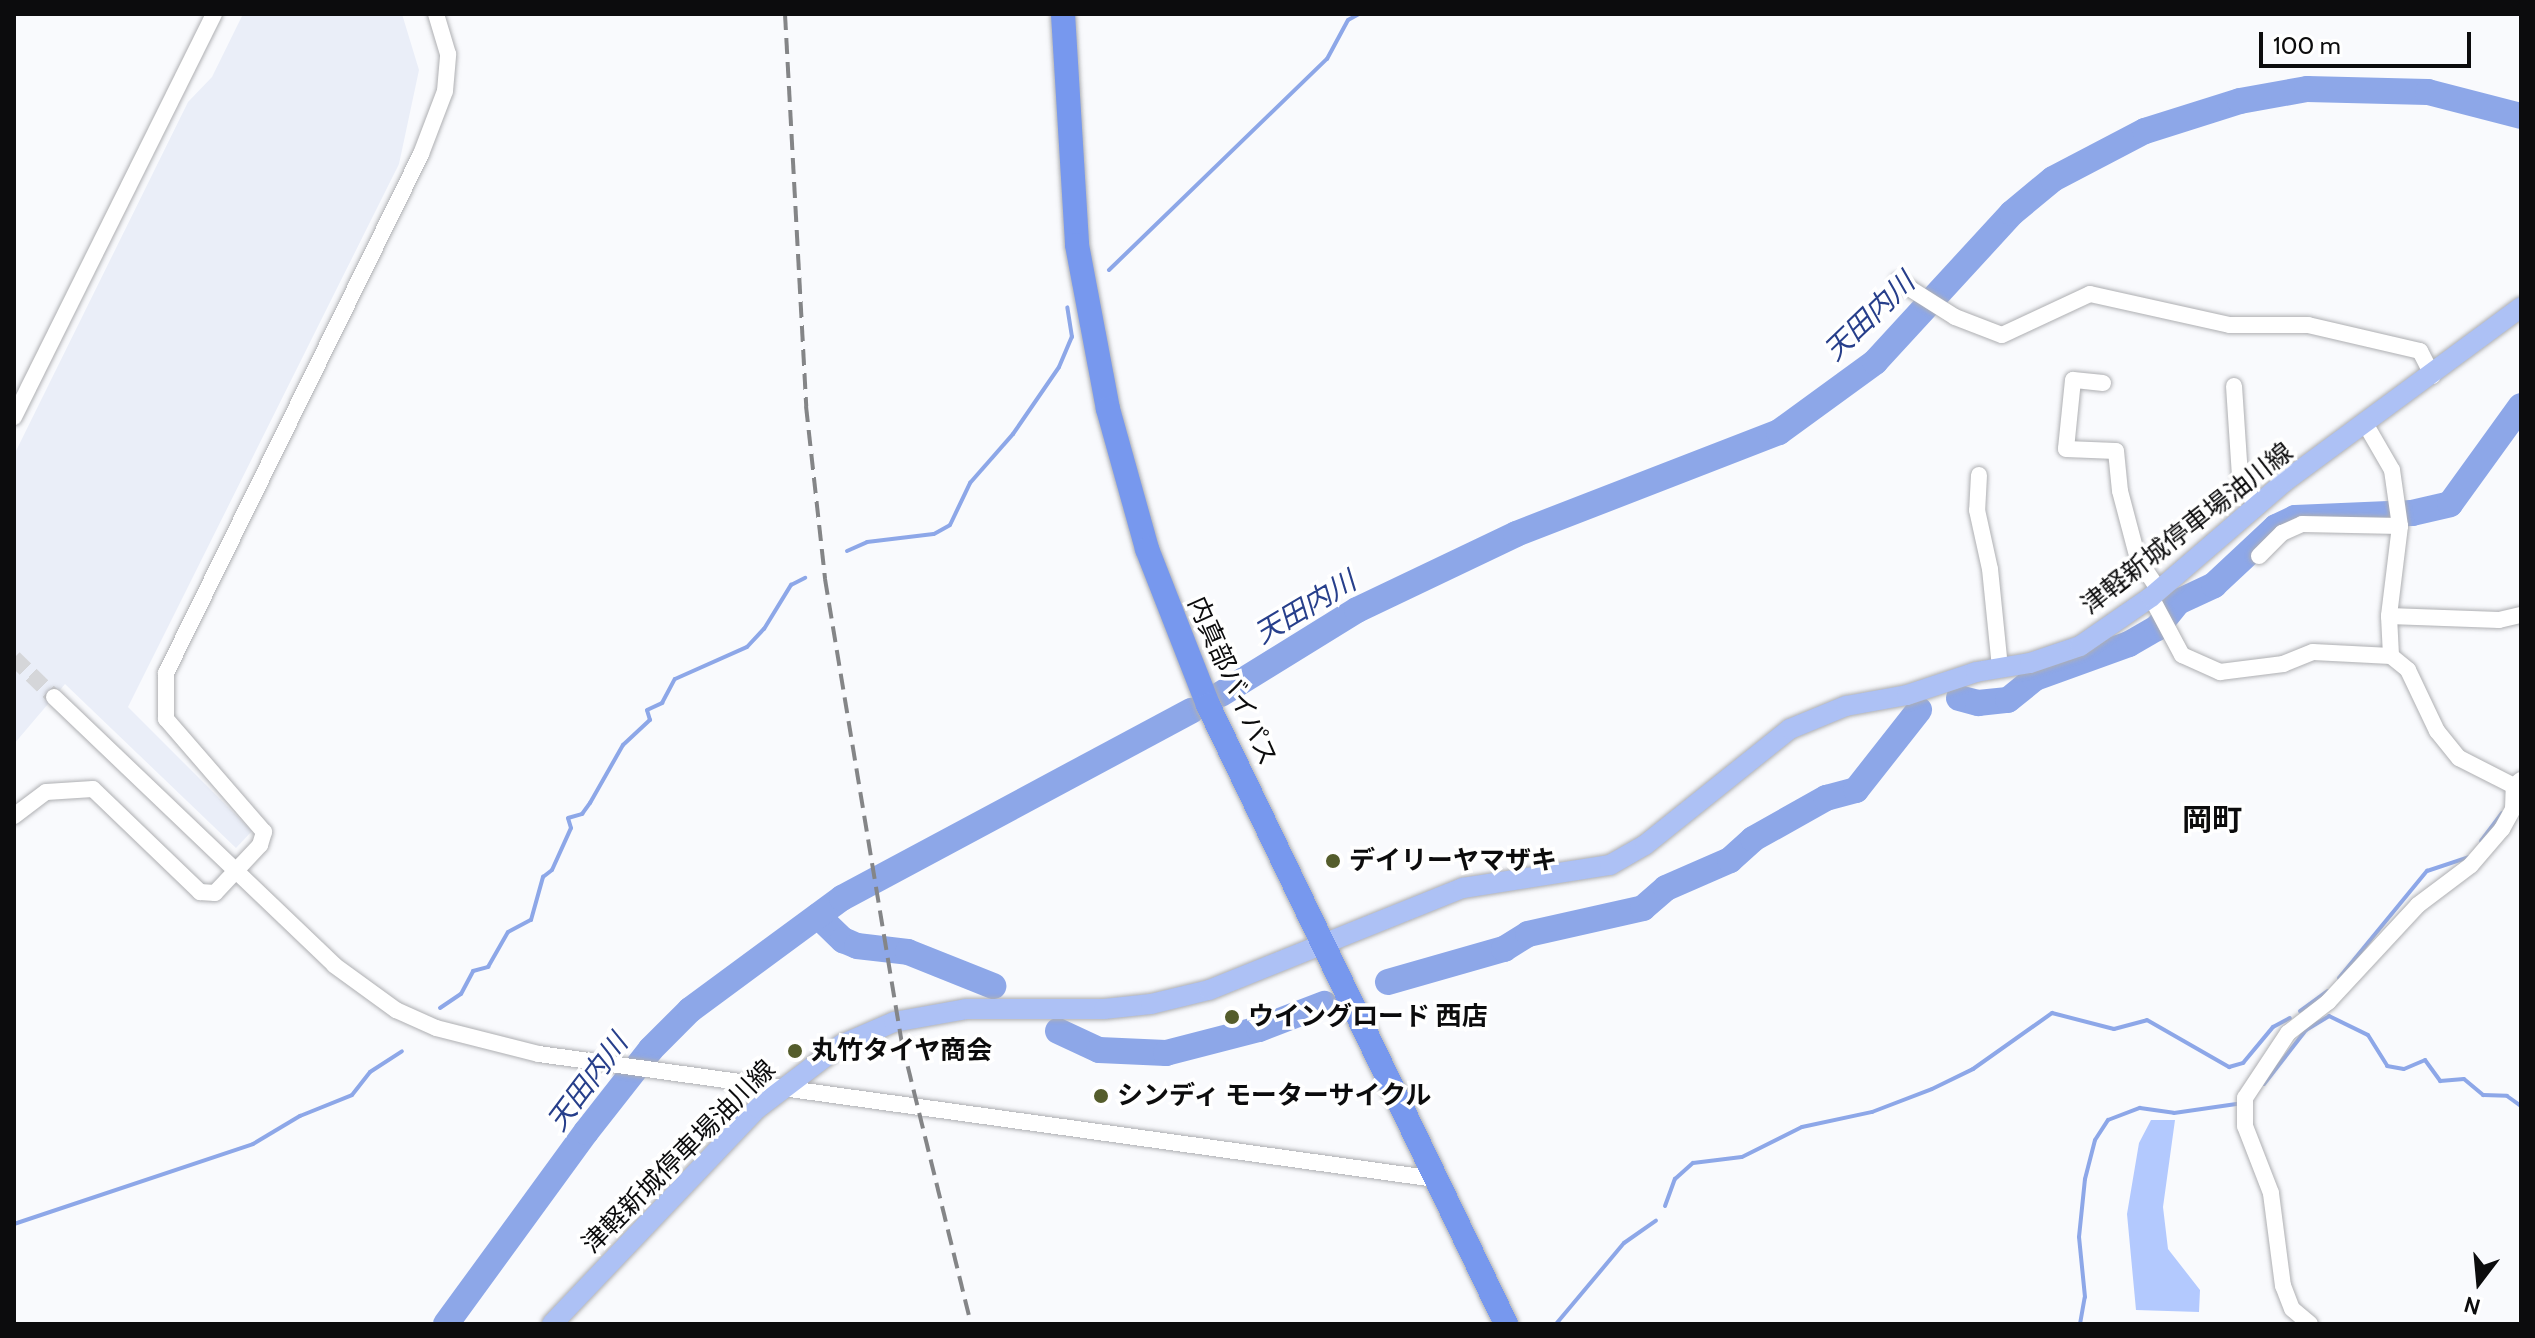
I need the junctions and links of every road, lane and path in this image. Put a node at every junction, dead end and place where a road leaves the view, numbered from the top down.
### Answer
1 (214, 14) edge
2 (436, 14) edge
3 (1063, 14) edge
4 (1898, 281) dead end
5 (2521, 307) edge
6 (2433, 376) junction
7 (2103, 383) dead end
8 (2234, 386) dead end
9 (14, 417) edge
10 (2366, 425) junction
11 (1979, 475) dead end
12 (2255, 505) junction
13 (2399, 518) junction
14 (2259, 556) dead end
15 (2155, 593) junction
16 (2521, 615) edge
17 (2389, 616) junction
18 (2391, 656) junction
19 (2000, 668) junction
20 (54, 697) tunnel mouth
21 (2518, 783) edge
22 (14, 816) edge
23 (235, 870) junction
24 (1326, 945) junction
25 (782, 1087) junction
26 (1435, 1179) junction
27 (552, 1324) edge
28 (1506, 1324) edge
29 (2310, 1324) edge

1 - 9 street
2 - 23 street
3 - 24 highway, 内真部バイパス
4 - 6 street
5 - 6 main road, 津軽新城停車場油川線
6 - 10 main road, 津軽新城停車場油川線
7 - 15 street
8 - 12 street
10 - 12 main road, 津軽新城停車場油川線
10 - 13 street
11 - 19 street
12 - 15 main road, 津軽新城停車場油川線
13 - 14 street
13 - 17 street
15 - 18 street
15 - 19 main road, 津軽新城停車場油川線
16 - 17 street
17 - 18 street
18 - 21 street
19 - 24 main road, 津軽新城停車場油川線
20 - 23 street
21 - 29 street
22 - 23 street
23 - 25 street
24 - 25 main road, 津軽新城停車場油川線
24 - 26 highway, 内真部バイパス
25 - 26 street
25 - 27 main road, 津軽新城停車場油川線
26 - 28 highway, 内真部バイパス

